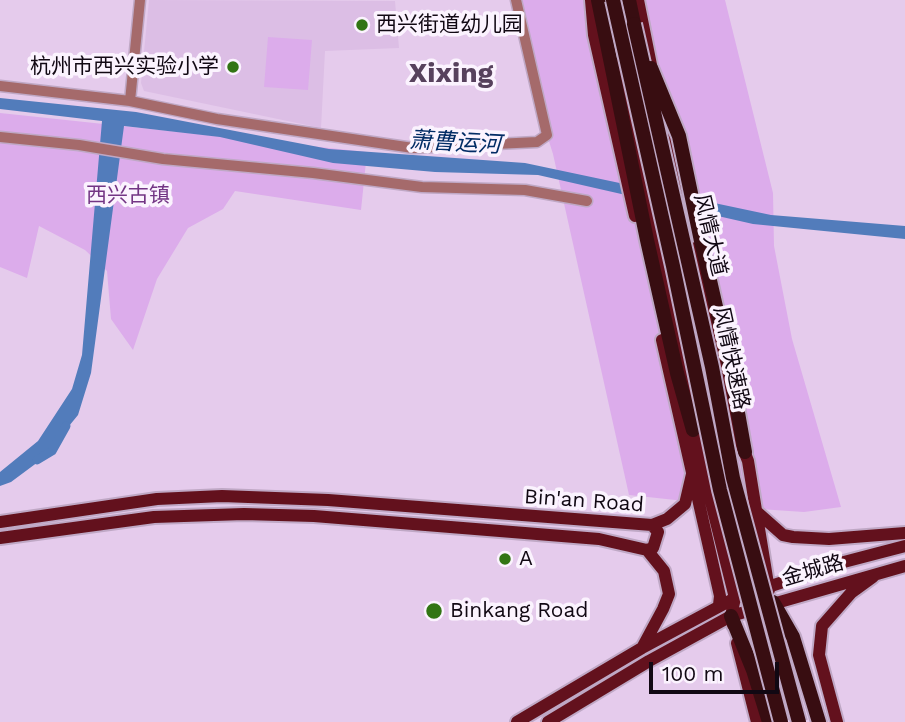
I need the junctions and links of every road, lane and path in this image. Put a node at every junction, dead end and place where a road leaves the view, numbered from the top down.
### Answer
1 (140, 0) edge
2 (516, 0) edge
3 (591, 0) edge
4 (598, 0) edge
5 (604, 0) edge
6 (613, 0) edge
7 (629, 0) edge
8 (638, 0) edge
9 (634, 24) junction
10 (0, 86) edge
11 (130, 101) junction
12 (0, 137) edge
13 (587, 201) dead end
14 (696, 239) junction
15 (693, 430) junction
16 (745, 452) joint
17 (692, 474) junction
18 (757, 512) junction
19 (0, 522) edge
20 (652, 525) junction
21 (905, 533) edge
22 (0, 538) edge
23 (905, 546) edge
24 (648, 550) junction
25 (905, 566) edge
26 (879, 573) junction
27 (768, 585) junction
28 (735, 598) junction
29 (774, 602) junction
30 (719, 605) junction
31 (739, 613) junction
32 (642, 648) junction
33 (517, 722) edge
34 (548, 722) edge
35 (757, 722) edge
36 (769, 722) edge
37 (782, 722) edge
38 (800, 722) edge
39 (819, 722) edge
40 (838, 722) edge

1 - 11 street
2 - 11 street
3 - 17 main road
4 - 15 highway
5 - 15 main road
6 - 37 highway, 风情快速路, bridge
7 - 9 highway, 风情快速路
8 - 14 main road, 风情大道
9 - 14 highway, bridge
9 - 38 highway, 风情快速路, bridge
10 - 11 street
12 - 13 street
14 - 16 highway
15 - 28 main road
16 - 18 main road
17 - 20 main road
17 - 30 main road
18 - 21 main road
18 - 27 main road
19 - 20 main road, Bin'an Road
20 - 24 main road, Bin'an Road
22 - 24 main road, Bin'an Road
23 - 27 main road, 金城路
24 - 32 main road
25 - 26 main road, 金城路
26 - 29 main road, 金城路
26 - 40 main road
27 - 28 main road
27 - 29 main road
28 - 30 main road
28 - 31 main road
29 - 31 main road, 金城路
29 - 38 main road
29 - 39 highway
30 - 32 main road
31 - 34 main road
31 - 35 main road
31 - 36 highway
31 - 37 main road
32 - 33 main road

